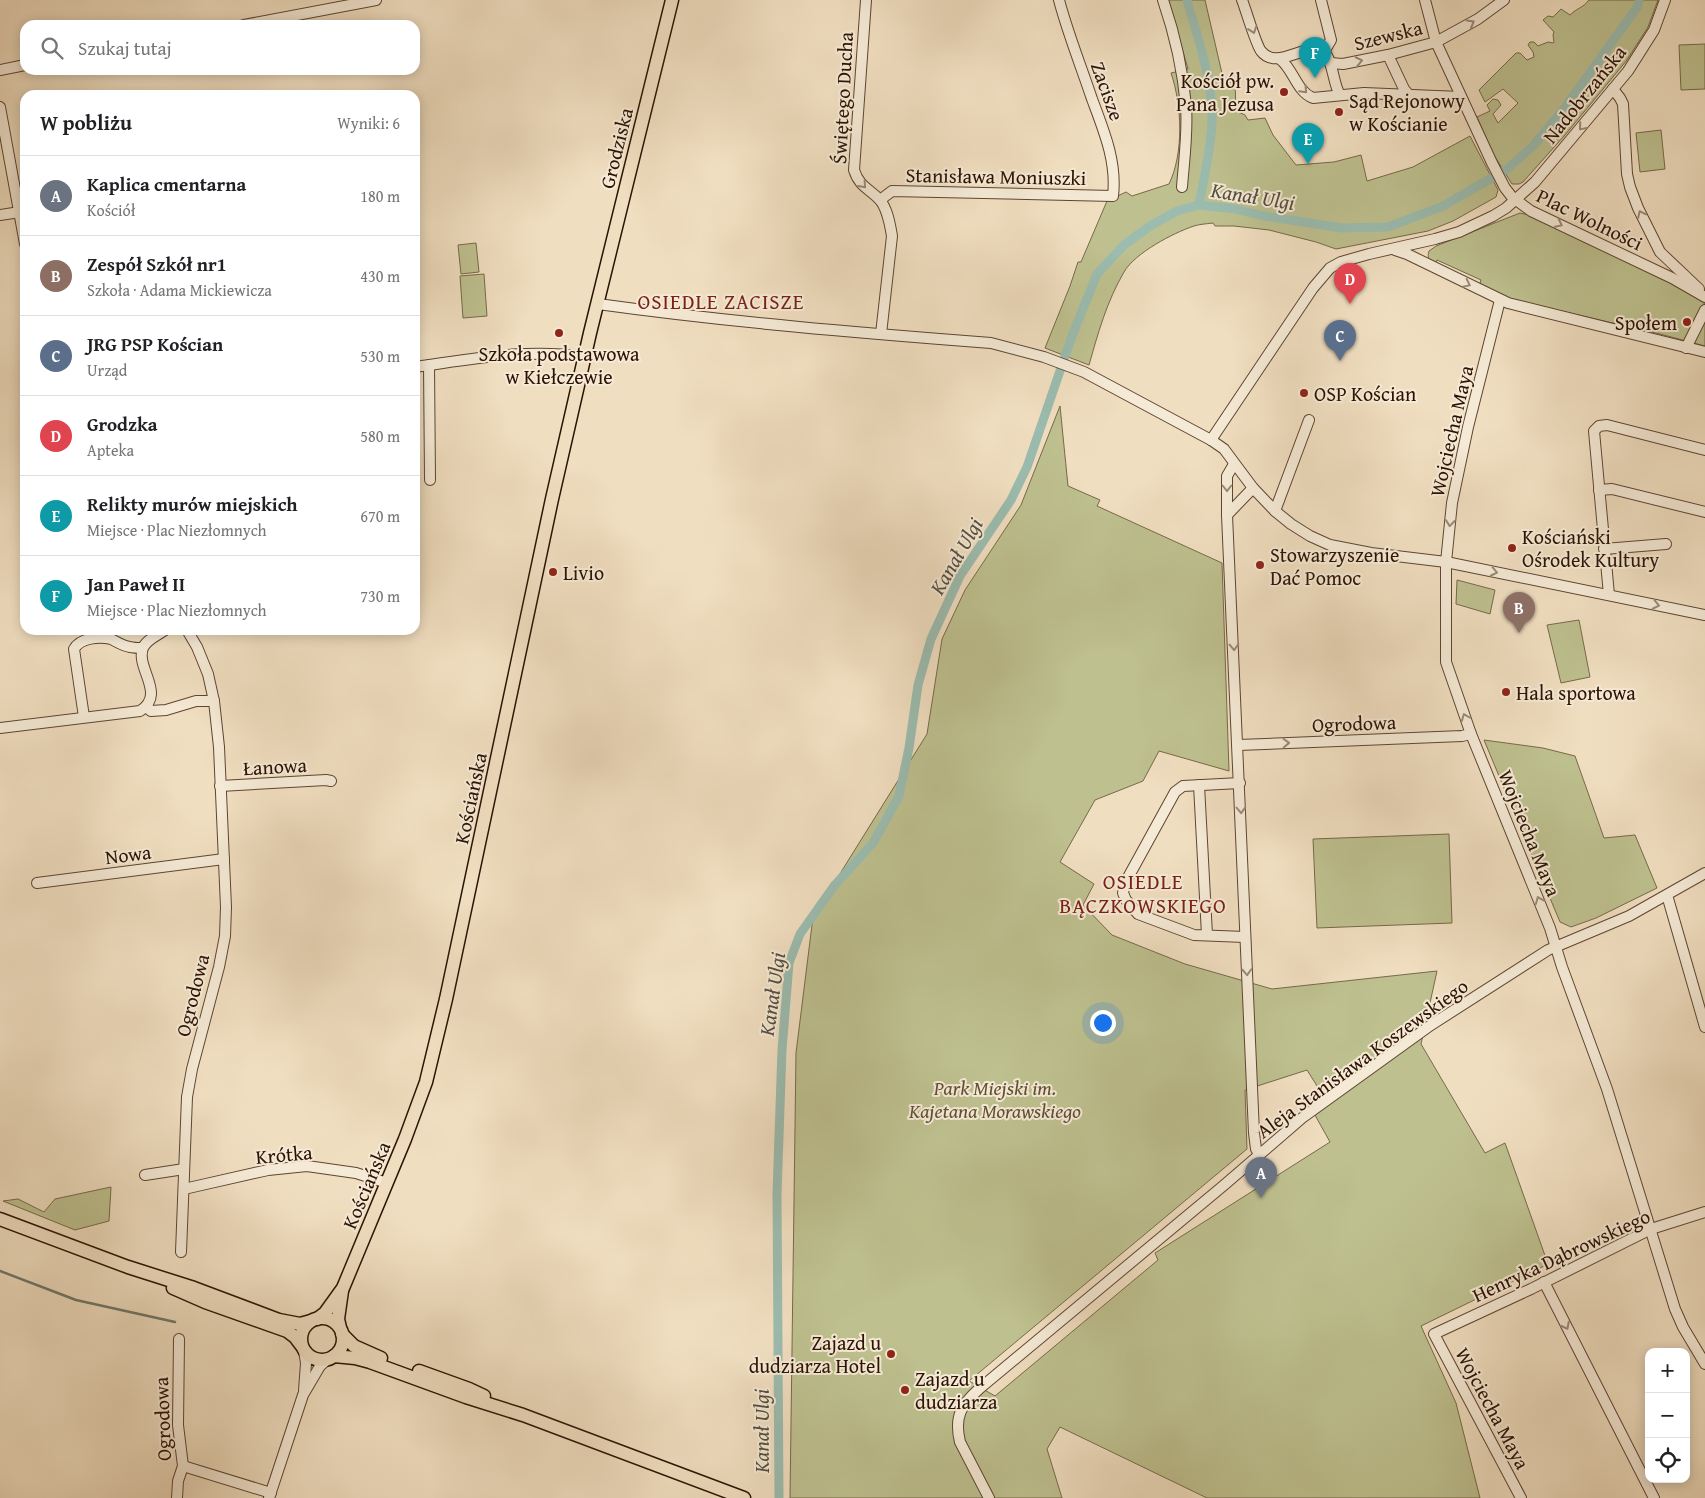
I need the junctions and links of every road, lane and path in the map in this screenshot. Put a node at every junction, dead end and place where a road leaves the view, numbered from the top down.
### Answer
1 (376, 0) edge
2 (672, 0) edge
3 (866, 0) edge
4 (1059, 0) edge
5 (1163, 0) edge
6 (1242, 0) edge
7 (1321, 0) edge
8 (1425, 0) edge
9 (1504, 0) edge
10 (1665, 0) edge
11 (270, 20) edge
12 (1436, 42) junction
13 (1324, 52) junction
14 (1388, 55) junction
15 (1280, 59) junction
16 (1330, 63) junction
17 (20, 67) edge
18 (0, 70) edge
19 (1613, 89) junction
20 (1340, 95) junction
21 (1409, 95) junction
22 (1461, 97) junction
23 (0, 107) edge
24 (1182, 187) dead end
25 (1113, 196) joint
26 (880, 200) junction
27 (1516, 200) junction
28 (20, 212) joint
29 (0, 215) edge
30 (1435, 240) junction
31 (1394, 249) junction
32 (1660, 252) junction
33 (1423, 262) junction
34 (1648, 267) junction
35 (1705, 296) edge
36 (1500, 300) junction
37 (598, 304) junction
38 (1705, 310) edge
39 (882, 334) junction
40 (1686, 348) junction
41 (1705, 352) edge
42 (585, 357) junction
43 (429, 365) junction
44 (420, 366) edge
45 (1309, 420) dead end
46 (1211, 440) junction
47 (1705, 450) edge
48 (1234, 464) junction
49 (430, 480) dead end
50 (1252, 488) junction
51 (1599, 490) junction
52 (1275, 511) junction
53 (1705, 512) edge
54 (1227, 515) junction
55 (1666, 544) dead end
56 (1604, 549) junction
57 (1446, 562) junction
58 (1608, 595) junction
59 (1705, 615) edge
60 (156, 635) edge
61 (190, 635) edge
62 (142, 648) junction
63 (214, 701) junction
64 (146, 707) junction
65 (84, 717) junction
66 (0, 728) edge
67 (1471, 734) junction
68 (1238, 745) junction
69 (331, 781) dead end
70 (1240, 783) junction
71 (1200, 785) junction
72 (220, 786) junction
73 (224, 860) junction
74 (1705, 873) edge
75 (37, 883) dead end
76 (1667, 895) junction
77 (1207, 935) junction
78 (1245, 938) junction
79 (1556, 946) junction
80 (1705, 1027) edge
81 (1260, 1154) junction
82 (184, 1169) junction
83 (146, 1175) dead end
84 (387, 1183) junction
85 (184, 1189) junction
86 (1705, 1212) edge
87 (0, 1219) edge
88 (1651, 1229) junction
89 (181, 1252) dead end
90 (128, 1267) junction
91 (1544, 1282) junction
92 (342, 1288) junction
93 (314, 1320) junction
94 (341, 1331) junction
95 (1434, 1334) joint
96 (179, 1339) dead end
97 (303, 1348) junction
98 (331, 1358) junction
99 (1705, 1363) edge
100 (303, 1395) junction
101 (523, 1414) junction
102 (183, 1466) junction
103 (270, 1495) edge
104 (177, 1498) edge
105 (744, 1498) edge
106 (989, 1498) edge
107 (1520, 1498) edge
108 (1654, 1498) edge

1 - 11 street
2 - 37 main road, Grodziska
3 -> 26 street, Świętego Ducha
4 - 25 street, Zacisze
5 - 24 street
6 -> 15 street
7 - 13 street
8 - 12 street, Plac Wolności
12 -> 9 street, Szewska
10 - 19 street, Nadobrzańska
12 - 14 street, Szewska
12 - 22 street, Plac Wolności
13 - 15 street
13 - 16 street
16 -> 14 street, Szewska
14 - 21 street
15 -> 20 street
16 - 20 street
17 - 18 street
19 -> 27 street, Nadobrzańska
32 -> 19 street
20 - 21 street
21 - 22 street
22 - 27 street, Plac Wolności
23 - 28 street
25 - 26 street, Stanisława Moniuszki
26 - 39 street, Świętego Ducha
27 - 30 street, Nadobrzańska
27 -> 34 street, Plac Wolności
28 - 29 street
30 - 31 street, Nadobrzańska
30 - 33 street
31 - 33 street
31 - 46 street, Nadobrzańska
32 - 34 street, Plac Wolności
32 - 35 street, Plac Wolności
33 -> 36 street
34 - 35 street, Plac Wolności
36 - 40 street
36 -> 57 street, Wojciecha Maya
37 - 39 street
37 - 42 main road, Kościańska
38 - 40 street
39 - 46 street
40 - 41 street
42 - 43 street
42 - 84 main road, Kościańska
43 - 44 street
43 - 49 street
45 - 52 street
46 - 48 street
47 - 51 street
48 - 50 street
48 -> 54 street
50 - 52 street
50 - 54 street
51 - 53 street
51 - 56 street
52 - 57 street
54 -> 68 street
55 - 56 street
56 - 58 street
57 -> 58 street
67 -> 57 street, Wojciecha Maya
58 -> 59 street
60 - 62 street
61 - 63 street, Ogrodowa
62 - 64 street
62 - 65 street
63 - 64 street
63 - 72 street, Ogrodowa
64 - 65 street
65 - 66 street
68 -> 67 street, Ogrodowa
79 -> 67 street, Wojciecha Maya
68 - 70 street
69 - 72 street, Łanowa
70 - 71 street
70 -> 78 street
71 - 77 street
71 - 77 street
72 - 73 street, Ogrodowa
73 - 75 street, Nowa
73 - 82 street, Ogrodowa
74 - 76 street, Aleja Stanisława Koszewskiego
76 - 79 street, Aleja Stanisława Koszewskiego
76 - 80 street
77 - 78 street
78 -> 81 street
79 - 81 street, Aleja Stanisława Koszewskiego
79 - 88 street, Wojciecha Maya
81 - 106 street, Aleja Stanisława Koszewskiego
82 - 83 street
82 - 85 street, Ogrodowa
84 - 85 street, Krótka
84 - 92 main road, Kościańska
85 - 89 street, Ogrodowa
86 - 88 street, Henryka Dąbrowskiego
87 - 90 main road
88 - 91 street, Henryka Dąbrowskiego
88 - 99 street, Wojciecha Maya
90 - 93 main road
90 - 97 main road
91 - 95 street, Henryka Dąbrowskiego
91 -> 108 street
92 - 93 main road, Kościańska
92 - 94 main road, Kościańska
93 - 94 main road
93 - 97 main road
94 - 98 main road
94 - 101 main road
95 - 107 street, Wojciecha Maya
96 - 102 street, Ogrodowa
97 - 98 main road
97 - 100 street
98 - 100 street
98 - 101 main road
100 - 103 street
101 - 105 main road
102 - 103 street
102 - 104 street, Ogrodowa

